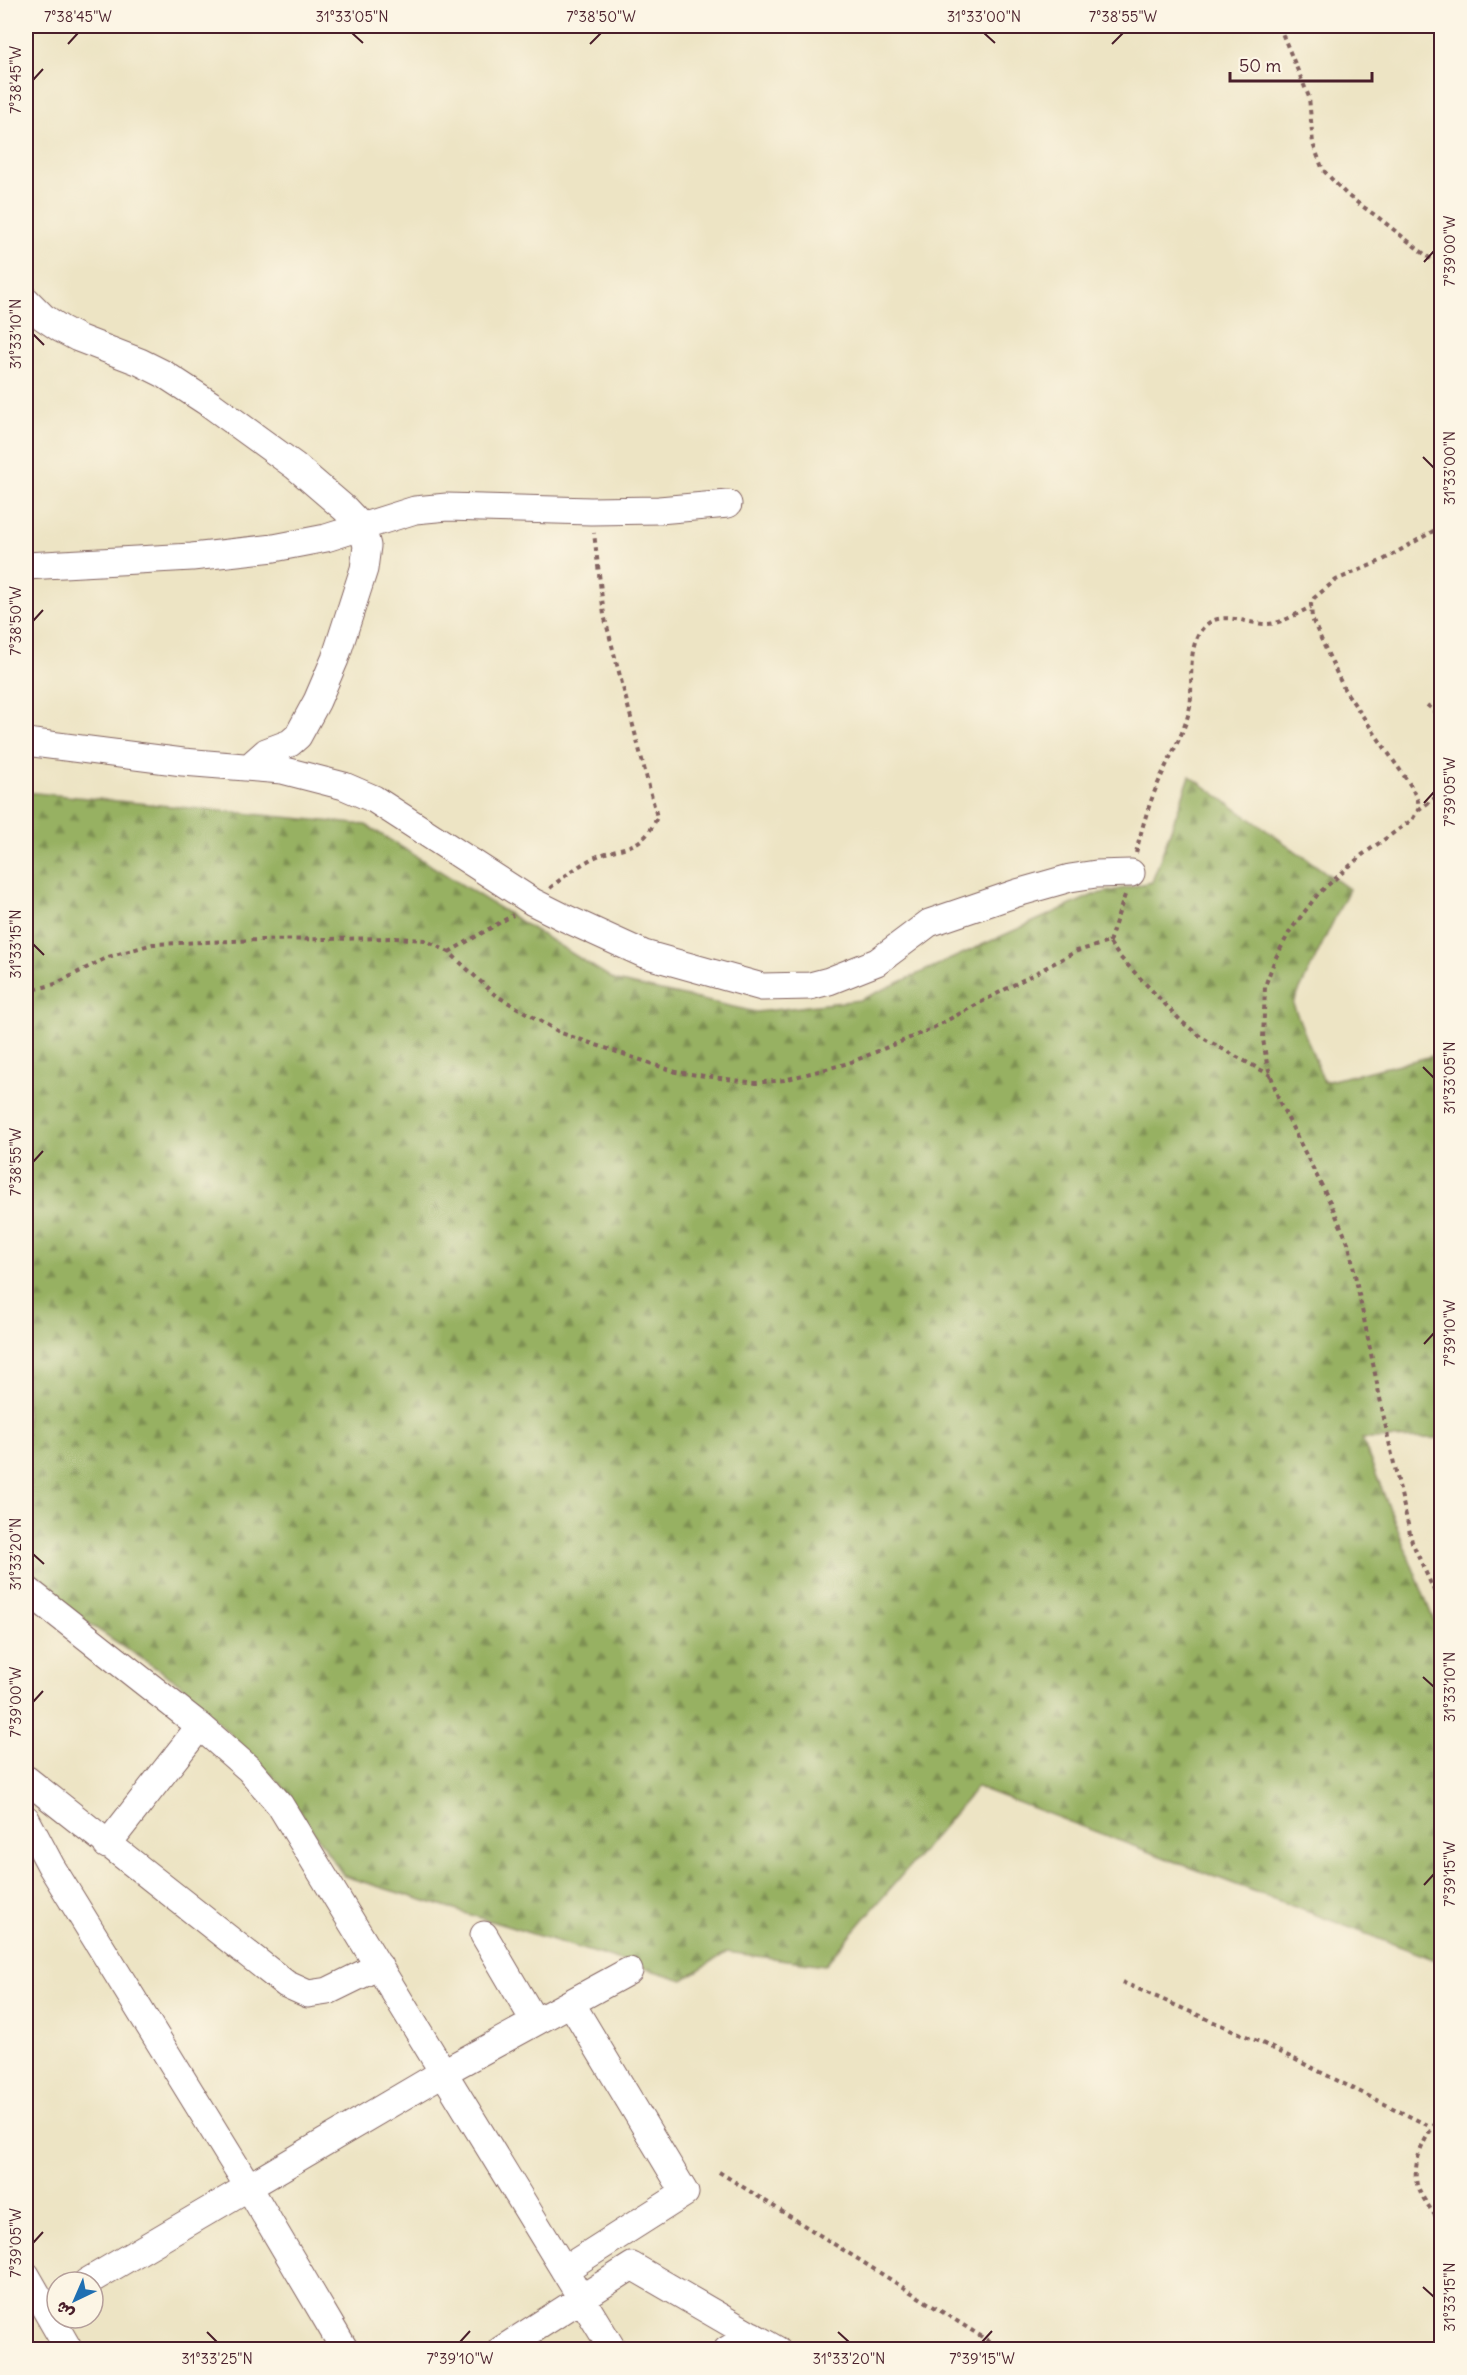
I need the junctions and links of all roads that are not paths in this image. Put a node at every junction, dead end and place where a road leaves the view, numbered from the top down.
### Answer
1 (26, 300) edge
2 (728, 504) dead end
3 (362, 527) junction
4 (26, 566) edge
5 (26, 742) edge
6 (249, 767) junction
7 (1131, 873) road end
8 (26, 1588) edge
9 (200, 1726) junction
10 (26, 1779) edge
11 (26, 1819) edge
12 (107, 1845) junction
13 (484, 1935) dead end
14 (380, 1966) junction
15 (629, 1971) dead end
16 (571, 2002) junction
17 (535, 2022) junction
18 (444, 2072) junction
19 (248, 2186) junction
20 (564, 2270) junction
21 (105, 2271) edge
22 (26, 2275) edge
23 (581, 2298) junction
24 (42, 2309) edge
25 (752, 2335) junction
26 (69, 2349) edge
27 (345, 2349) edge
28 (501, 2349) edge
29 (613, 2349) edge
30 (727, 2349) edge
31 (777, 2349) edge

1 - 3 street
2 - 3 street
3 - 4 street
3 - 6 street
5 - 6 street
6 - 7 street
8 - 9 street
9 - 12 street
9 - 14 street
10 - 12 street
11 - 19 street
12 - 14 street
13 - 17 street
14 - 18 street
15 - 16 street
16 - 17 street
16 - 20 street
17 - 18 street
18 - 19 street
18 - 20 street
19 - 21 street
19 - 27 street
20 - 23 street
22 - 24 street
23 - 25 street
23 - 28 street
23 - 29 street
24 - 26 street
25 - 30 street
25 - 31 street

